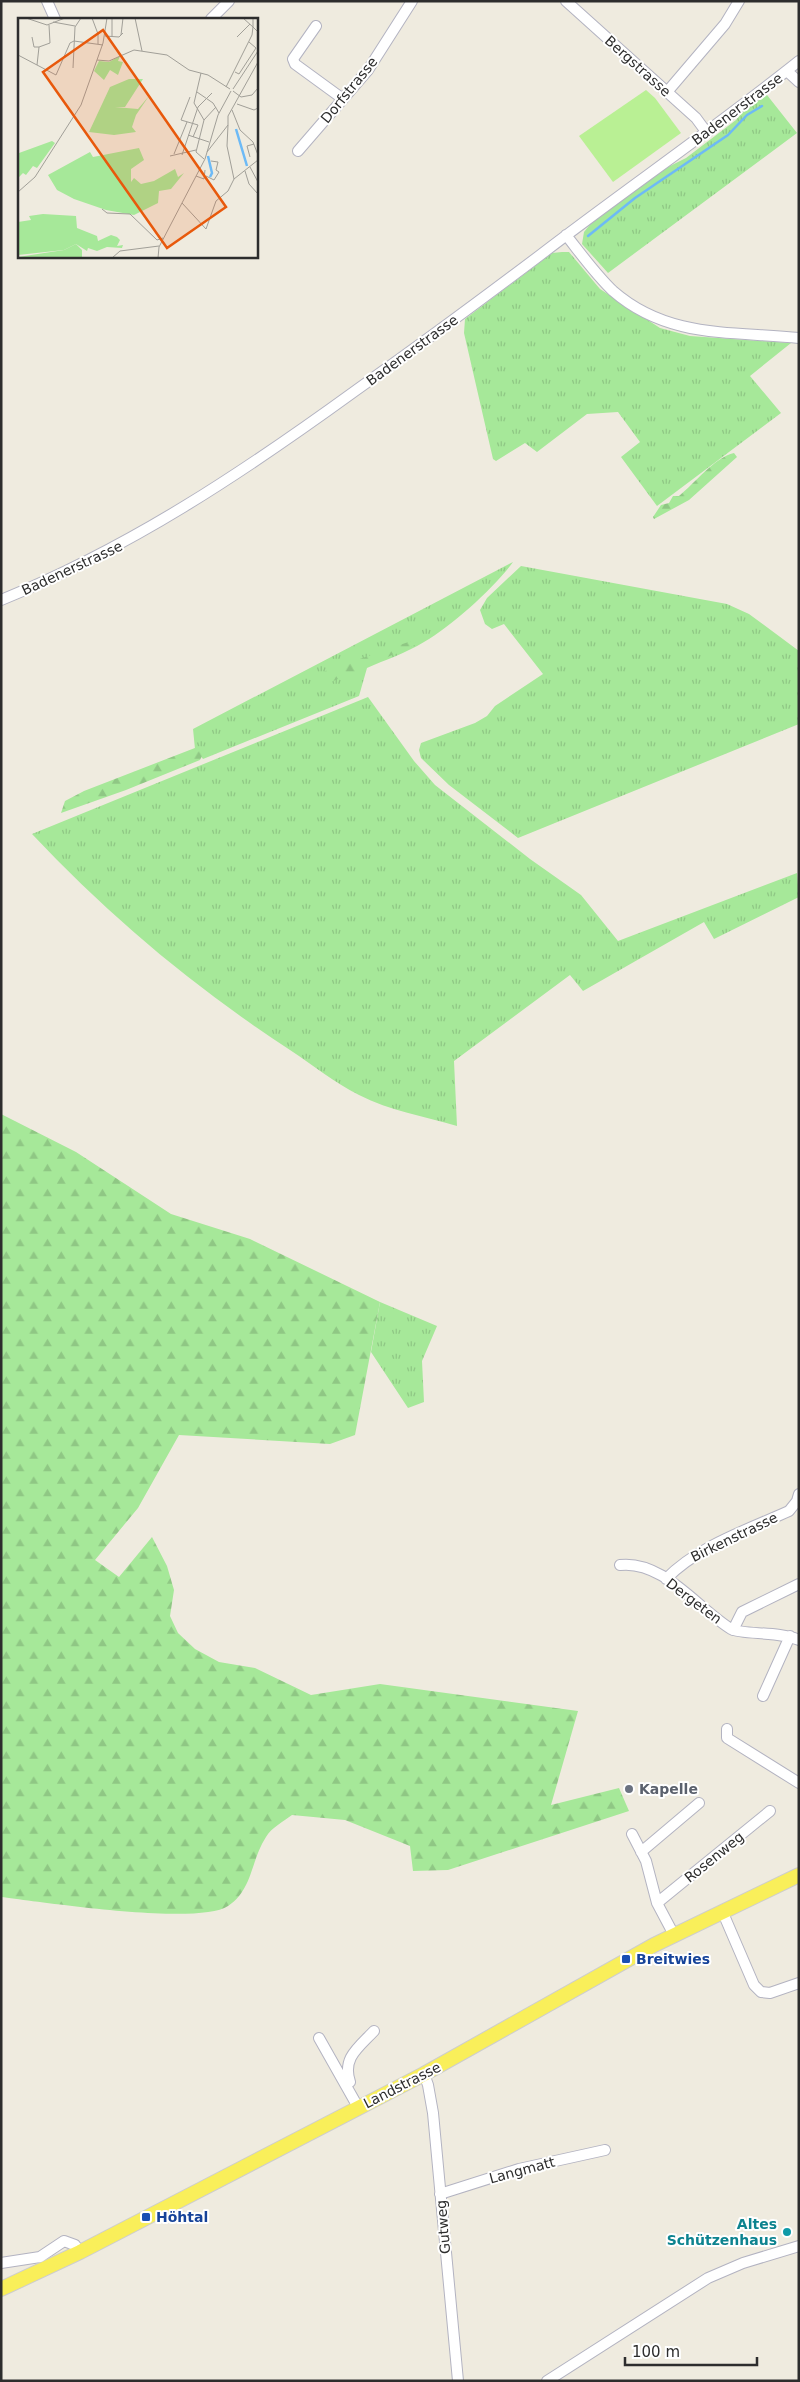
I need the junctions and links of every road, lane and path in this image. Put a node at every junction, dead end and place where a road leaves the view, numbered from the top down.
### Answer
1 (47, 1) edge
2 (229, 1) edge
3 (412, 1) edge
4 (566, 1) edge
5 (739, 1) edge
6 (55, 18) edge
7 (212, 18) edge
8 (316, 26) dead end
9 (799, 61) edge
10 (787, 71) junction
11 (799, 82) edge
12 (667, 92) junction
13 (343, 99) junction
14 (707, 133) junction
15 (298, 151) dead end
16 (566, 235) junction
17 (799, 338) edge
18 (1, 600) edge
19 (799, 1494) edge
20 (620, 1565) dead end
21 (666, 1579) junction
22 (799, 1584) edge
23 (733, 1630) junction
24 (794, 1638) edge
25 (763, 1696) dead end
26 (727, 1729) dead end
27 (799, 1783) edge
28 (699, 1802) dead end
29 (770, 1811) dead end
30 (632, 1834) dead end
31 (641, 1852) junction
32 (799, 1875) edge
33 (657, 1903) junction
34 (722, 1913) junction
35 (674, 1935) junction
36 (799, 1983) edge
37 (374, 2031) dead end
38 (319, 2038) dead end
39 (424, 2074) junction
40 (356, 2101) junction
41 (605, 2150) dead end
42 (440, 2194) junction
43 (799, 2246) edge
44 (80, 2252) junction
45 (1, 2264) edge
46 (1, 2289) edge
47 (458, 2381) edge
48 (547, 2381) edge

1 - 6 street
2 - 7 street
3 - 13 street, Dorfstrasse
4 - 12 street, Bergstrasse
5 - 12 street
8 - 13 street
9 - 10 street, Badenerstrasse
10 - 11 street
10 - 14 street, Badenerstrasse
12 - 14 street, Bergstrasse
13 - 15 street, Dorfstrasse
14 - 16 street, Badenerstrasse
16 - 17 street
16 - 18 street, Badenerstrasse
19 - 21 street, Birkenstrasse
20 - 21 street, Dergeten
21 - 23 street, Dergeten
22 - 23 street
23 - 24 street, Dergeten
24 - 25 street
26 - 27 street
28 - 31 street
29 - 33 street, Rosenweg
30 - 31 street
31 - 33 street
32 - 34 main road, Landstrasse
33 - 35 street
34 - 35 main road, Landstrasse
34 - 36 street
35 - 39 main road, Landstrasse
37 - 40 street
38 - 40 street
39 - 40 main road, Landstrasse
39 - 42 street, Gutweg
40 - 44 main road, Landstrasse
41 - 42 street, Langmatt
42 - 47 street, Gutweg
43 - 48 street
44 - 45 street
44 - 46 main road, Landstrasse

